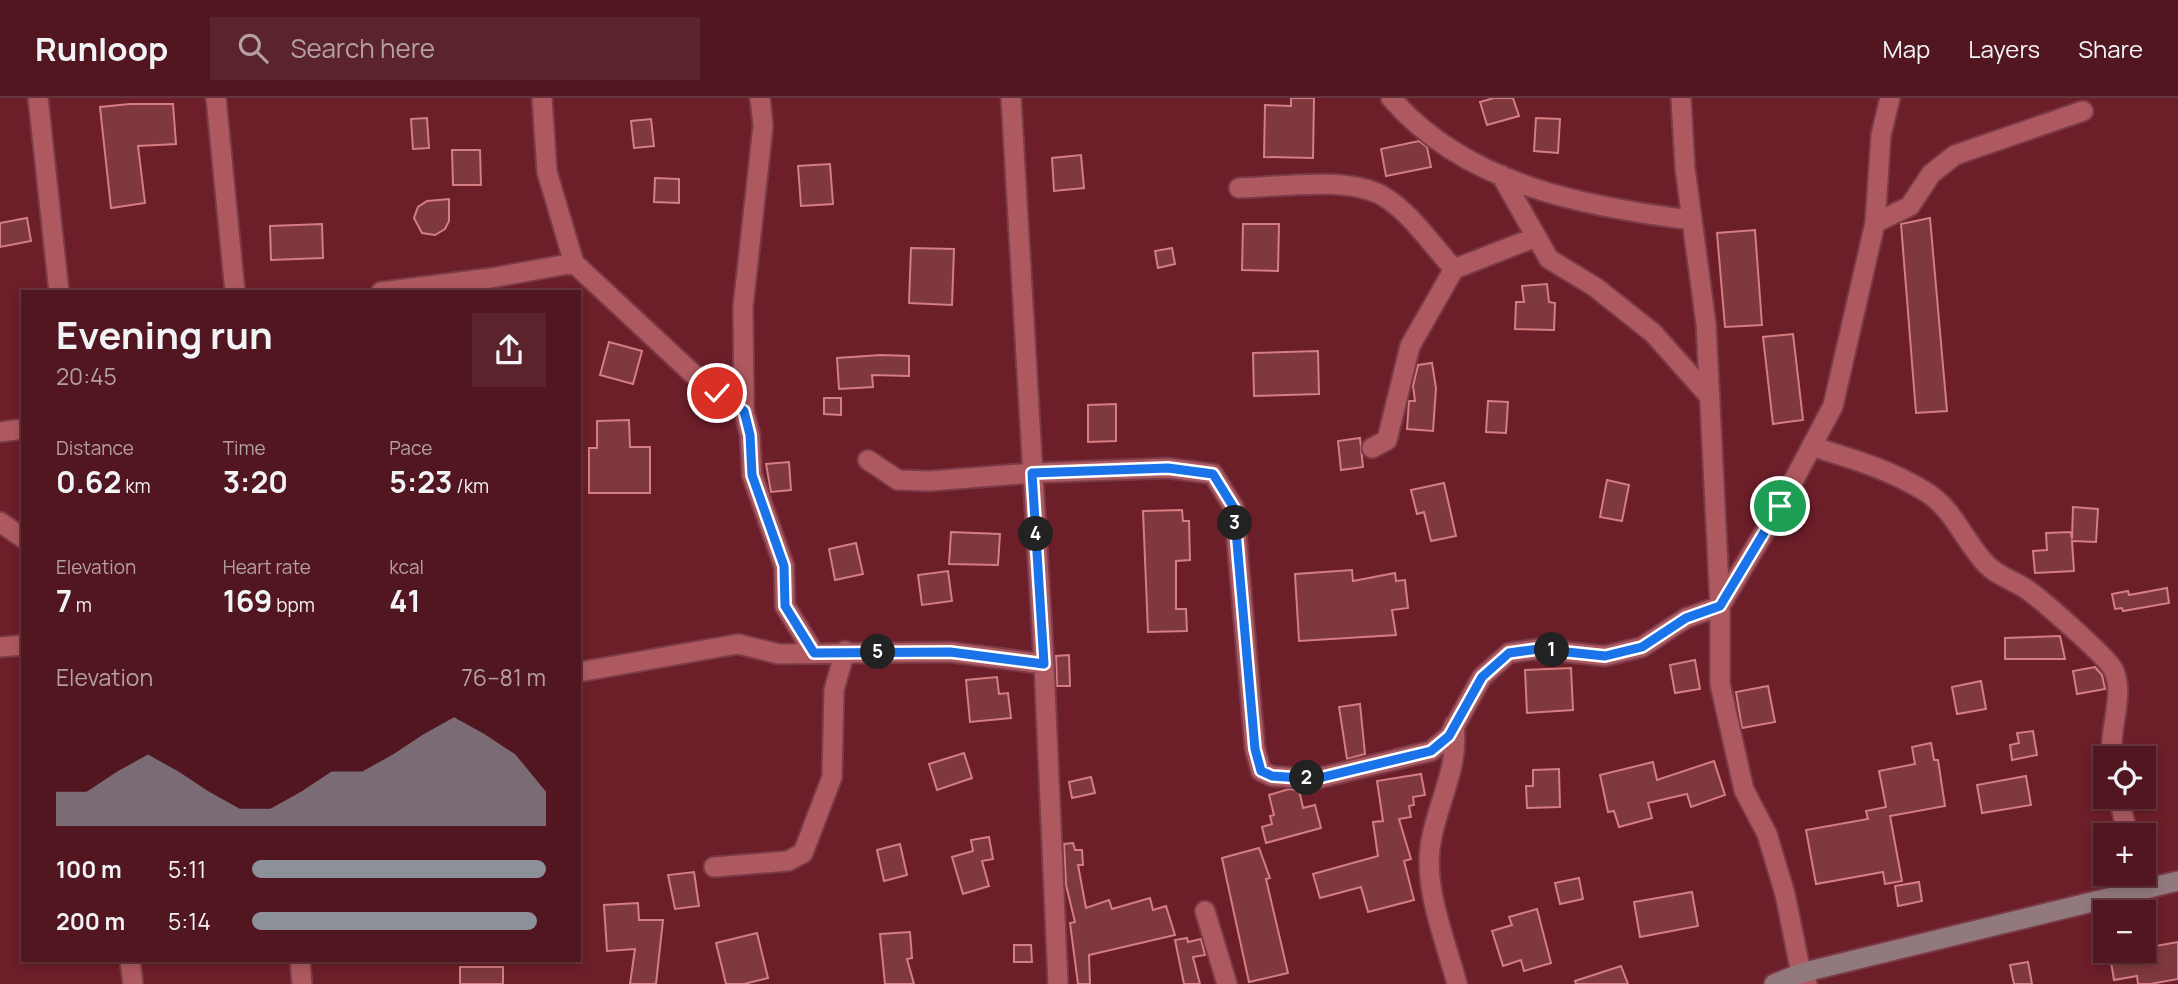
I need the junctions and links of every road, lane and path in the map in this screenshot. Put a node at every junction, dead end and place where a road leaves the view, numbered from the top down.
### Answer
1 (38, 98) edge
2 (216, 98) edge
3 (542, 98) edge
4 (760, 98) edge
5 (1011, 98) edge
6 (1391, 98) edge
7 (1681, 98) edge
8 (1890, 98) edge
9 (2083, 111) dead end
10 (1501, 175) junction
11 (1239, 188) dead end
12 (1692, 220) junction
13 (1875, 223) junction
14 (1536, 237) junction
15 (574, 263) junction
16 (1454, 269) junction
17 (59, 290) edge
18 (235, 290) edge
19 (397, 290) edge
20 (1710, 397) junction
21 (744, 411) junction
22 (21, 429) edge
23 (0, 432) edge
24 (1814, 447) junction
25 (1372, 449) dead end
26 (868, 460) dead end
27 (1032, 473) junction
28 (0, 522) edge
29 (21, 537) edge
30 (1720, 606) junction
31 (21, 645) edge
32 (0, 647) edge
33 (845, 651) junction
34 (814, 653) junction
35 (1044, 664) junction
36 (581, 672) edge
37 (1454, 725) junction
38 (2113, 746) edge
39 (714, 867) dead end
40 (2156, 881) edge
41 (2178, 881) edge
42 (2119, 886) edge
43 (1205, 911) dead end
44 (130, 962) edge
45 (300, 962) edge
46 (1804, 979) edge
47 (133, 984) edge
48 (302, 984) edge
49 (1058, 984) edge
50 (1227, 984) edge
51 (1457, 984) edge
52 (1774, 984) edge

1 - 17 street
2 - 18 street
3 - 15 street
4 - 21 street
5 - 27 street
6 - 10 street
7 - 12 street
8 - 13 street
9 - 13 street
10 - 12 street
10 - 14 street
11 - 16 street
12 - 20 street
13 - 24 street
14 - 16 street
14 - 20 street
15 - 19 street
15 - 21 street
16 - 25 street
20 - 30 street
21 - 34 street
22 - 23 street
24 - 30 street
24 - 38 street
26 - 27 street
27 - 35 street
27 - 37 street
28 - 29 street
30 - 37 street
30 - 46 street
31 - 32 street
33 - 34 street
33 - 35 street
33 - 39 street
34 - 36 street
35 - 49 street
37 - 51 street
40 - 41 main road
42 - 46 main road
43 - 50 street
44 - 47 street
45 - 48 street
46 - 52 main road

